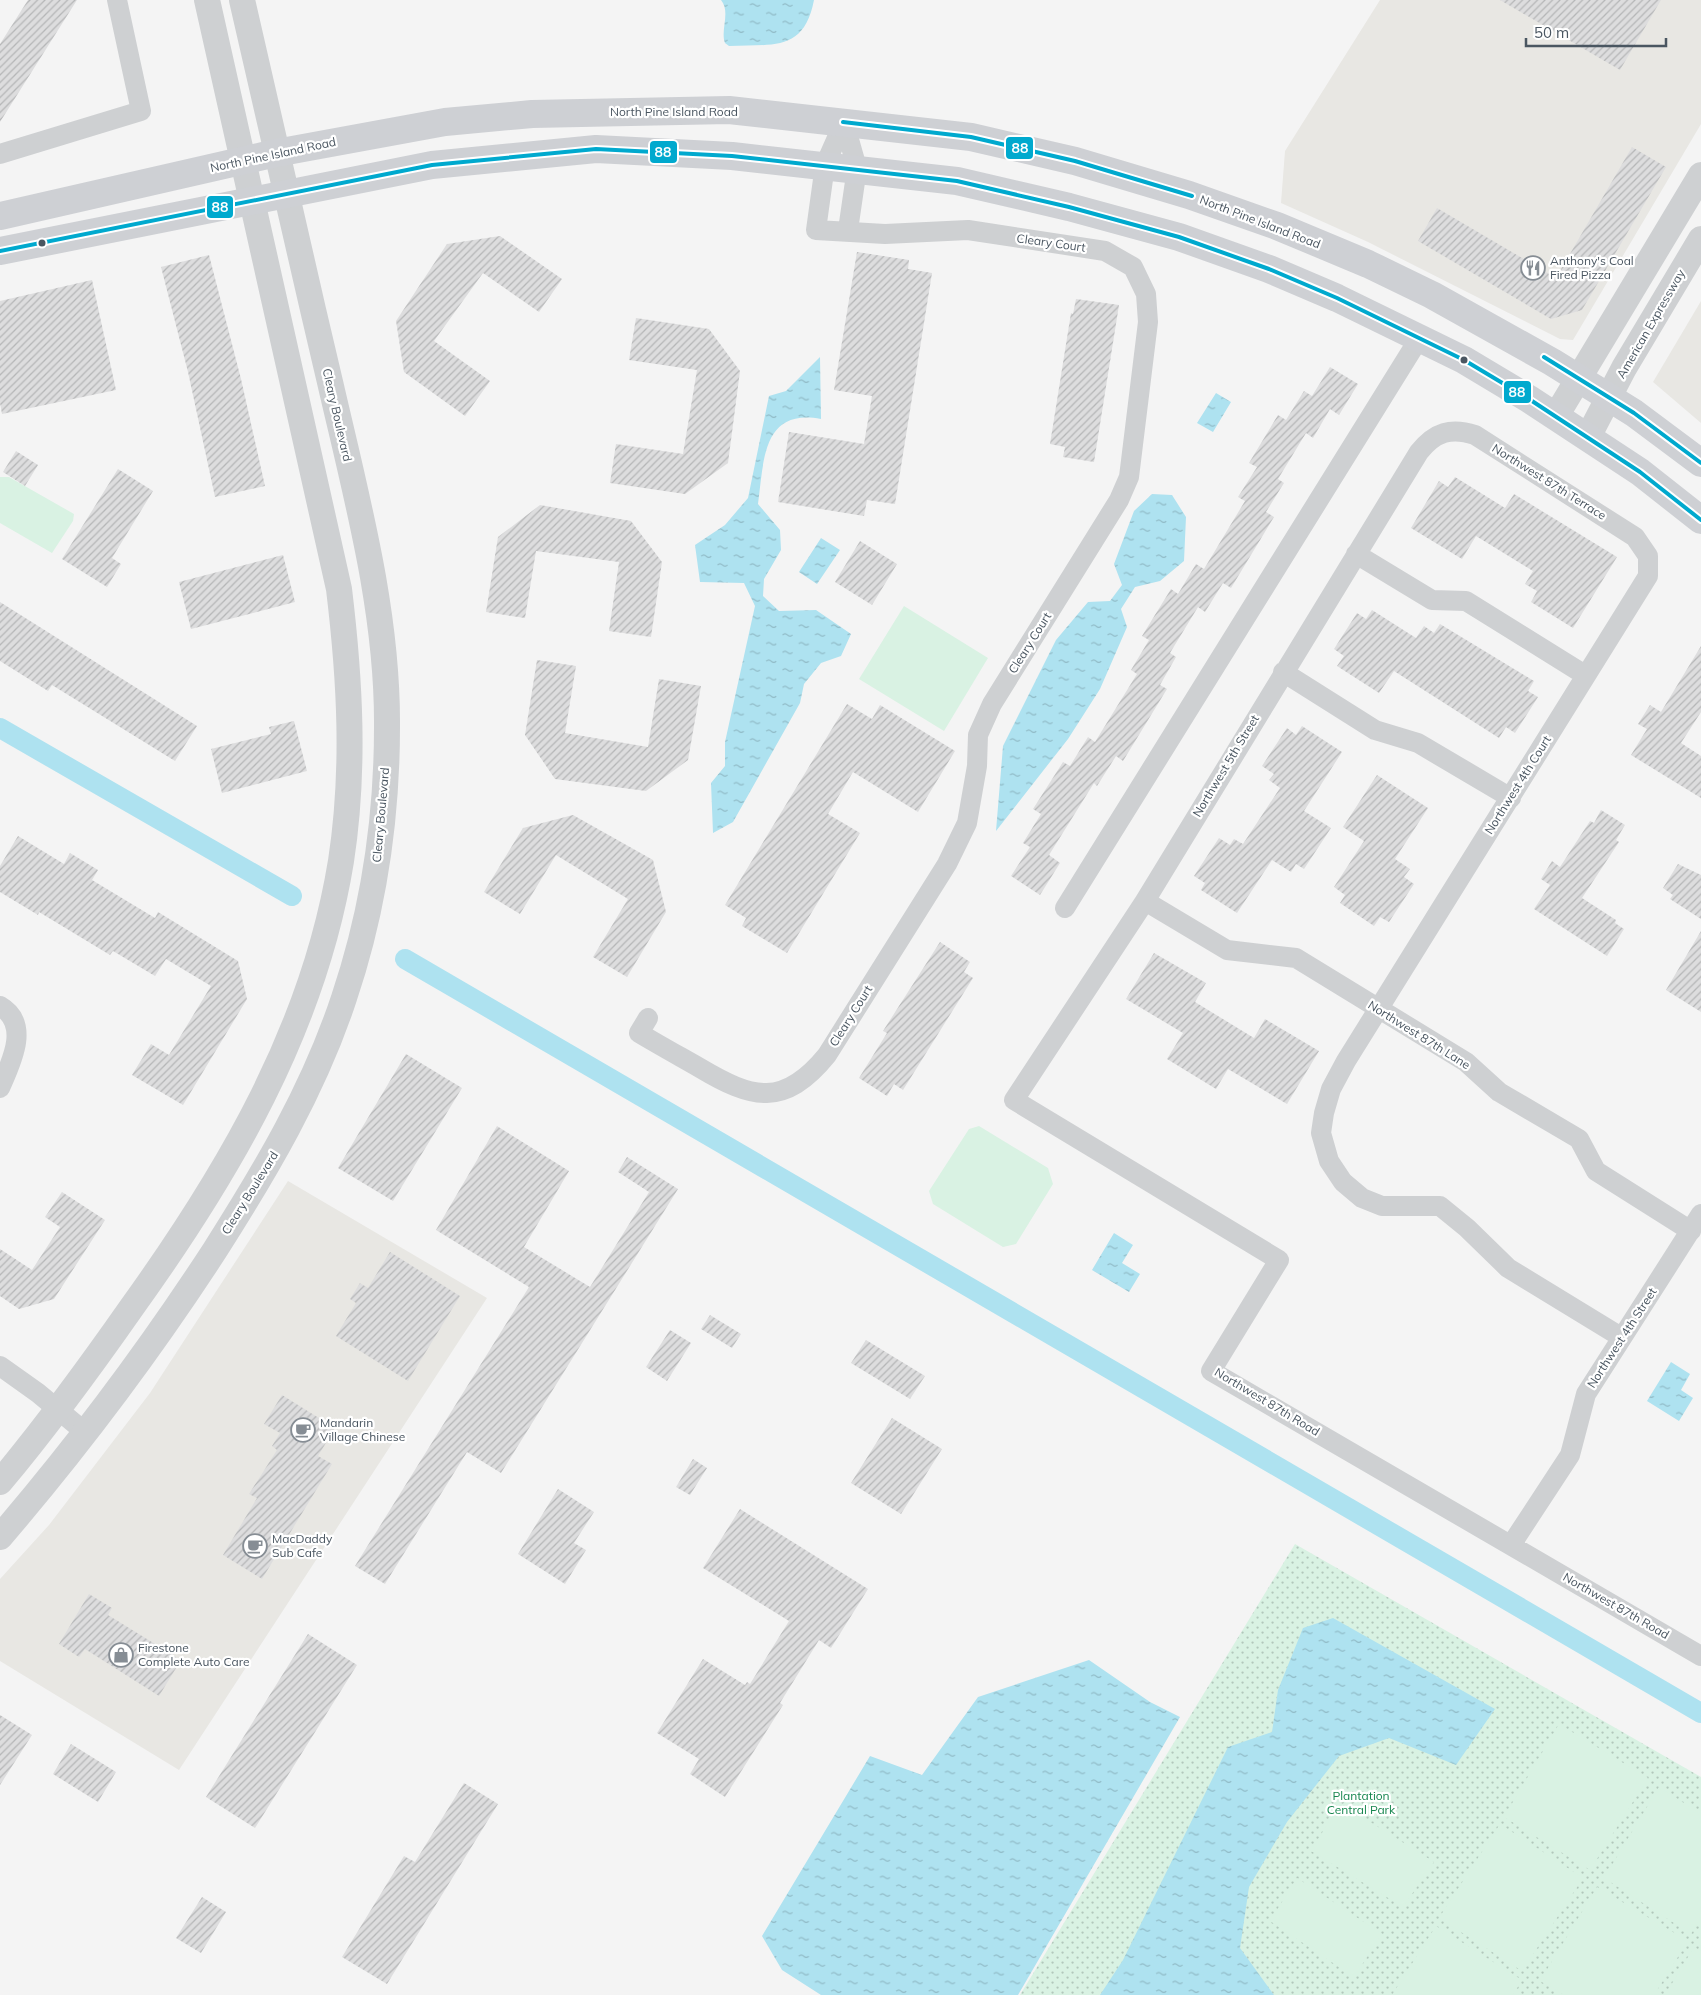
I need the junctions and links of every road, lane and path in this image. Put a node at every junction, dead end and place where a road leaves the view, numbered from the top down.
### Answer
1 (118, 0) edge
2 (207, 0) edge
3 (242, 0) edge
4 (844, 122) junction
5 (276, 153) junction
6 (0, 154) edge
7 (243, 160) junction
8 (824, 165) junction
9 (857, 168) junction
10 (1701, 175) edge
11 (285, 193) junction
12 (252, 200) junction
13 (0, 216) edge
14 (848, 230) junction
15 (1701, 239) edge
16 (0, 251) edge
17 (1420, 338) junction
18 (1580, 378) junction
19 (1609, 397) junction
20 (1556, 416) junction
21 (1438, 434) joint
22 (1588, 437) junction
23 (1701, 463) edge
24 (1701, 520) edge
25 (1356, 554) junction
26 (1648, 556) joint
27 (1283, 672) junction
28 (1585, 675) junction
29 (1510, 798) junction
30 (1145, 901) junction
31 (1066, 908) dead end
32 (0, 1006) edge
33 (1378, 1009) junction
34 (648, 1018) dead end
35 (0, 1088) edge
36 (1014, 1100) joint
37 (1696, 1223) edge
38 (1621, 1337) junction
39 (0, 1366) edge
40 (58, 1409) junction
41 (86, 1433) junction
42 (0, 1482) edge
43 (0, 1537) edge
44 (1511, 1545) junction
45 (1701, 1656) edge

1 - 6 street
2 - 7 street
3 - 5 street, Cleary Boulevard
4 - 5 main road, North Pine Island Road
4 - 8 street, Cleary Court
4 - 9 street
4 - 18 main road, North Pine Island Road
5 - 7 main road, North Pine Island Road
5 - 11 street, Cleary Boulevard
7 - 12 street
7 - 13 main road, North Pine Island Road
8 - 9 main road
8 - 11 main road
8 - 14 street, Cleary Court
9 - 14 street
9 - 17 main road
10 - 18 street
11 - 12 main road
11 - 41 street, Cleary Boulevard
12 - 16 main road
12 - 40 street
14 - 34 street, Cleary Court
15 - 19 street, American Expressway
17 - 20 main road
17 - 31 street
18 - 19 main road, North Pine Island Road
18 - 20 street
19 - 22 street, American Expressway
19 - 23 main road, North Pine Island Road
20 - 22 main road
21 - 25 street, Northwest 5th Street
21 - 26 street, Northwest 87th Terrace
22 - 24 main road
25 - 27 street, Northwest 5th Street
25 - 28 street
26 - 28 street, Northwest 4th Court
27 - 29 street
27 - 30 street, Northwest 5th Street
28 - 29 street, Northwest 4th Court
29 - 33 street, Northwest 4th Court
30 - 33 street, Northwest 87th Lane
30 - 36 street, Northwest 5th Street
32 - 35 street
33 - 37 street, Northwest 87th Lane
33 - 38 street, Northwest 4th Court
36 - 44 street, Northwest 87th Road
37 - 38 street, Northwest 4th Street
38 - 44 street, Northwest 4th Street
39 - 40 street
40 - 41 street
40 - 42 street
41 - 43 street, Cleary Boulevard
44 - 45 street, Northwest 87th Road

